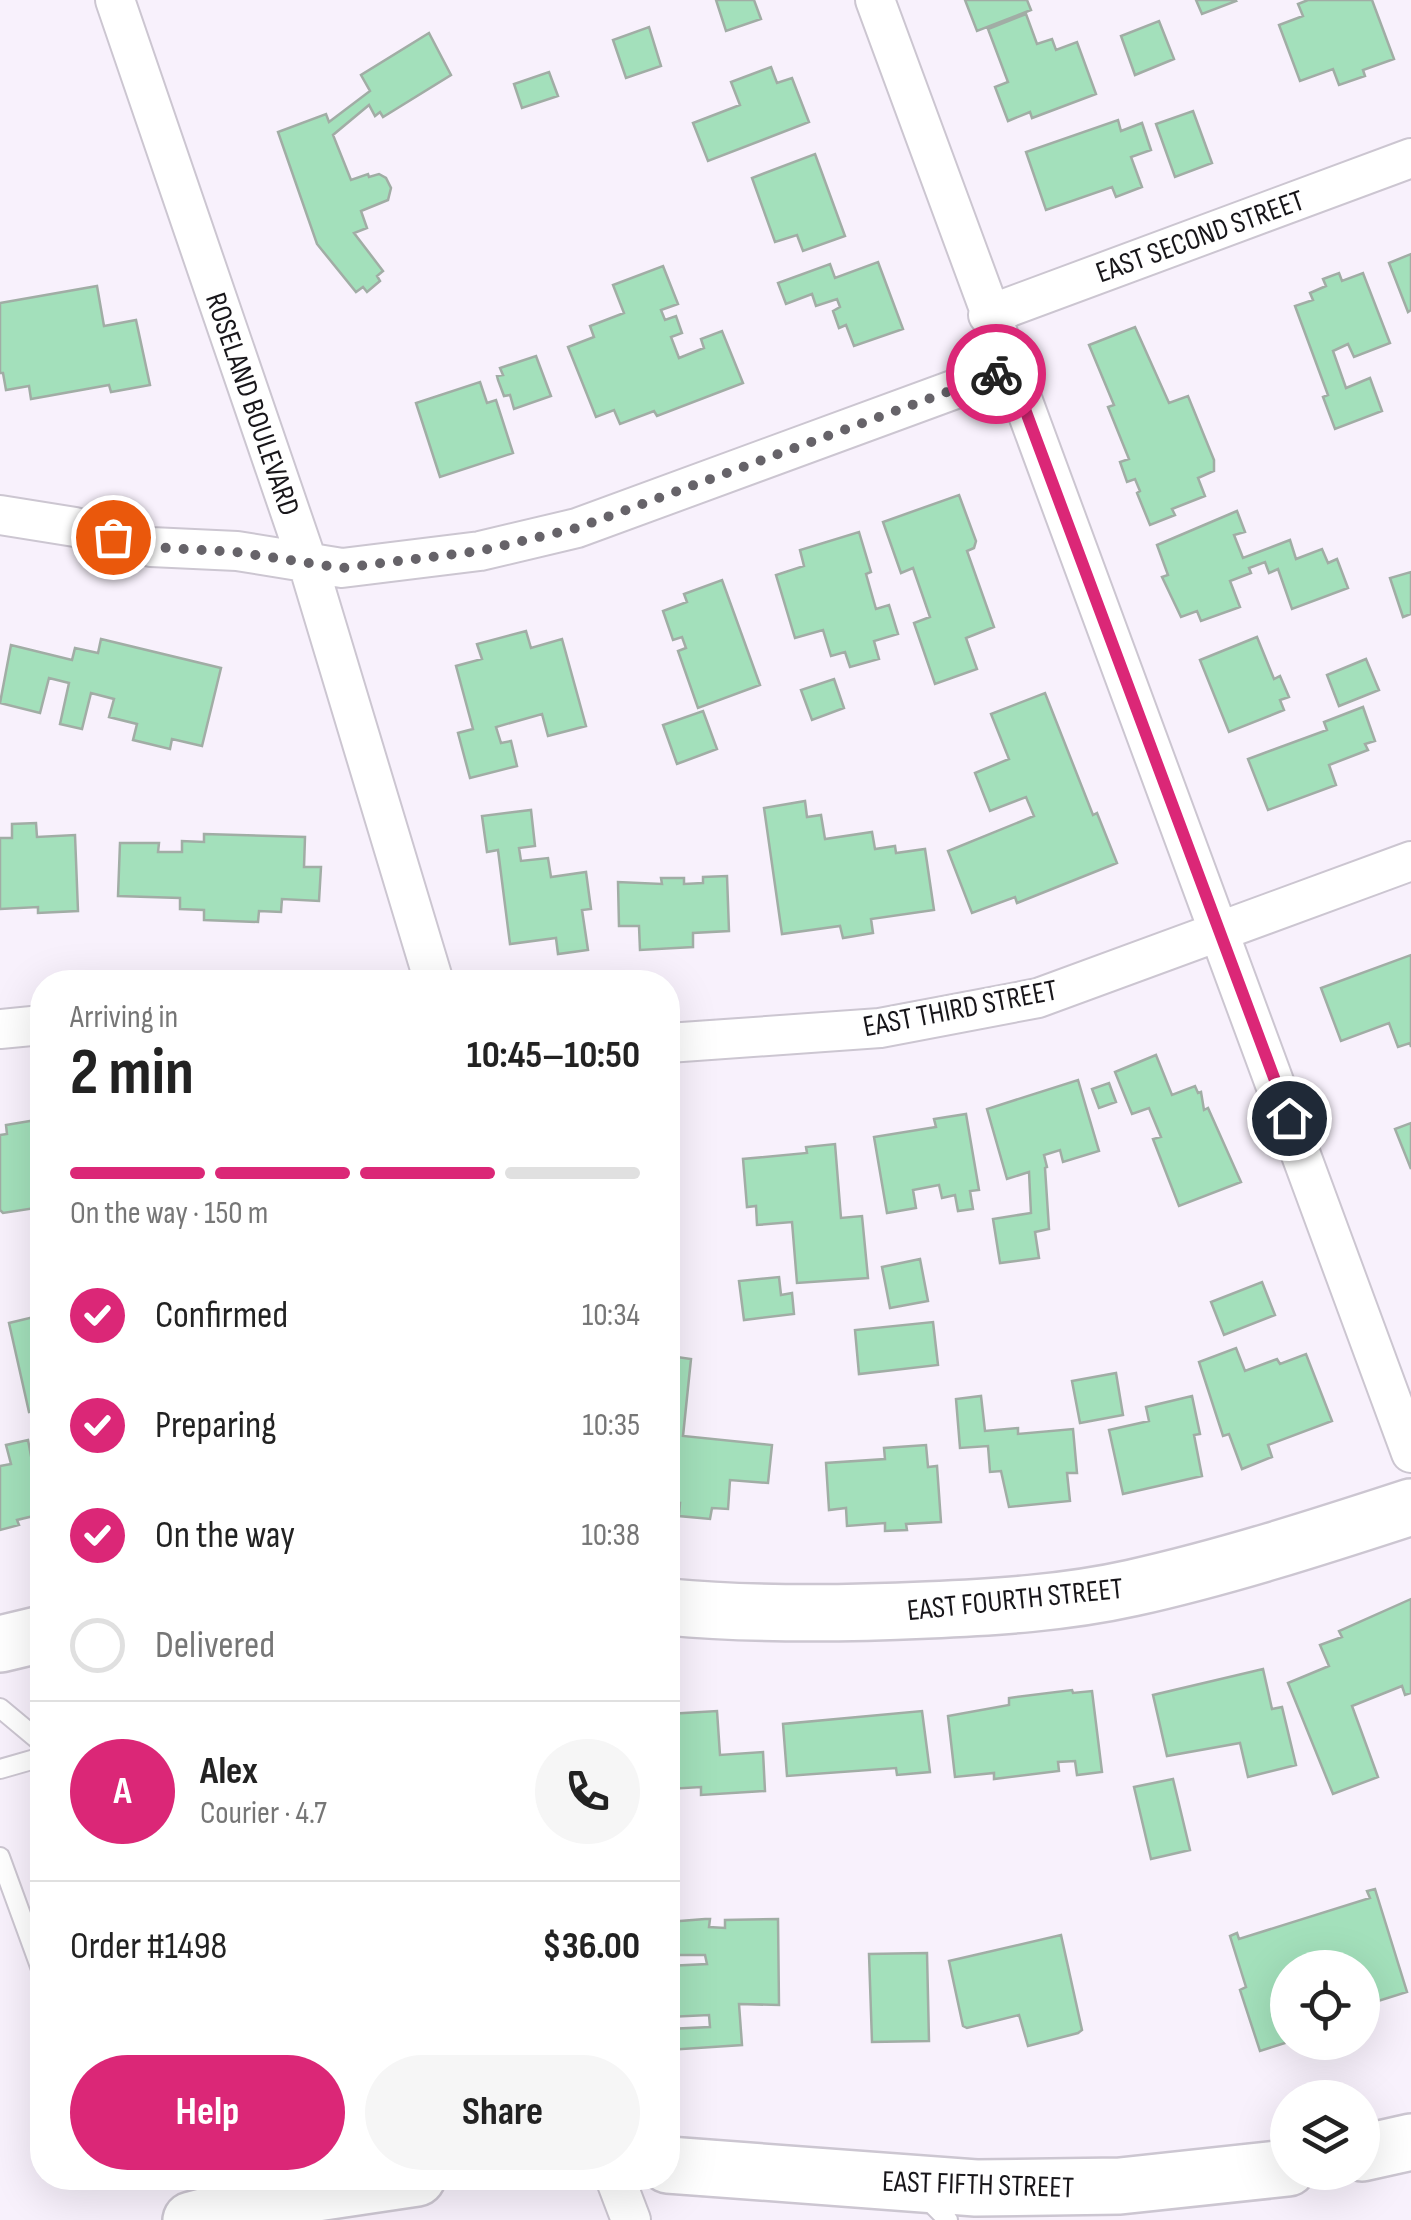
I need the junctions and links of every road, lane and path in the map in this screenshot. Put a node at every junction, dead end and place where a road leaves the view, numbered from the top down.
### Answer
1 (115, 0) edge
2 (875, 0) edge
3 (1411, 158) edge
4 (988, 315) junction
5 (1010, 369) junction
6 (0, 514) edge
7 (308, 564) junction
8 (1411, 861) edge
9 (1221, 932) junction
10 (430, 970) edge
11 (30, 1025) edge
12 (0, 1029) edge
13 (680, 1042) edge
14 (1411, 1452) edge
15 (1411, 1508) edge
16 (680, 1608) edge
17 (30, 1637) edge
18 (0, 1644) edge
19 (0, 1708) edge
20 (30, 1733) edge
21 (30, 1760) edge
22 (0, 1769) edge
23 (0, 1857) edge
24 (30, 1939) edge
25 (1411, 2142) edge
26 (1380, 2150) edge
27 (680, 2167) edge
28 (1270, 2170) edge
29 (334, 2190) edge
30 (620, 2190) edge
31 (930, 2202) edge
32 (215, 2217) edge
33 (631, 2220) edge

1 - 7 street, ROSELAND BOULEVARD
2 - 4 street
3 - 4 street, EAST SECOND STREET
4 - 5 street
5 - 7 street
5 - 9 street
6 - 7 street
7 - 10 street, ROSELAND BOULEVARD
8 - 9 street, EAST THIRD STREET
9 - 13 street, EAST THIRD STREET
9 - 14 street
11 - 12 street
15 - 16 main road, EAST FOURTH STREET
17 - 18 main road
19 - 20 lane
21 - 22 lane
23 - 24 lane
25 - 26 main road
27 - 31 main road, EAST FIFTH STREET
28 - 31 main road, EAST FIFTH STREET
29 - 32 main road
30 - 33 street

